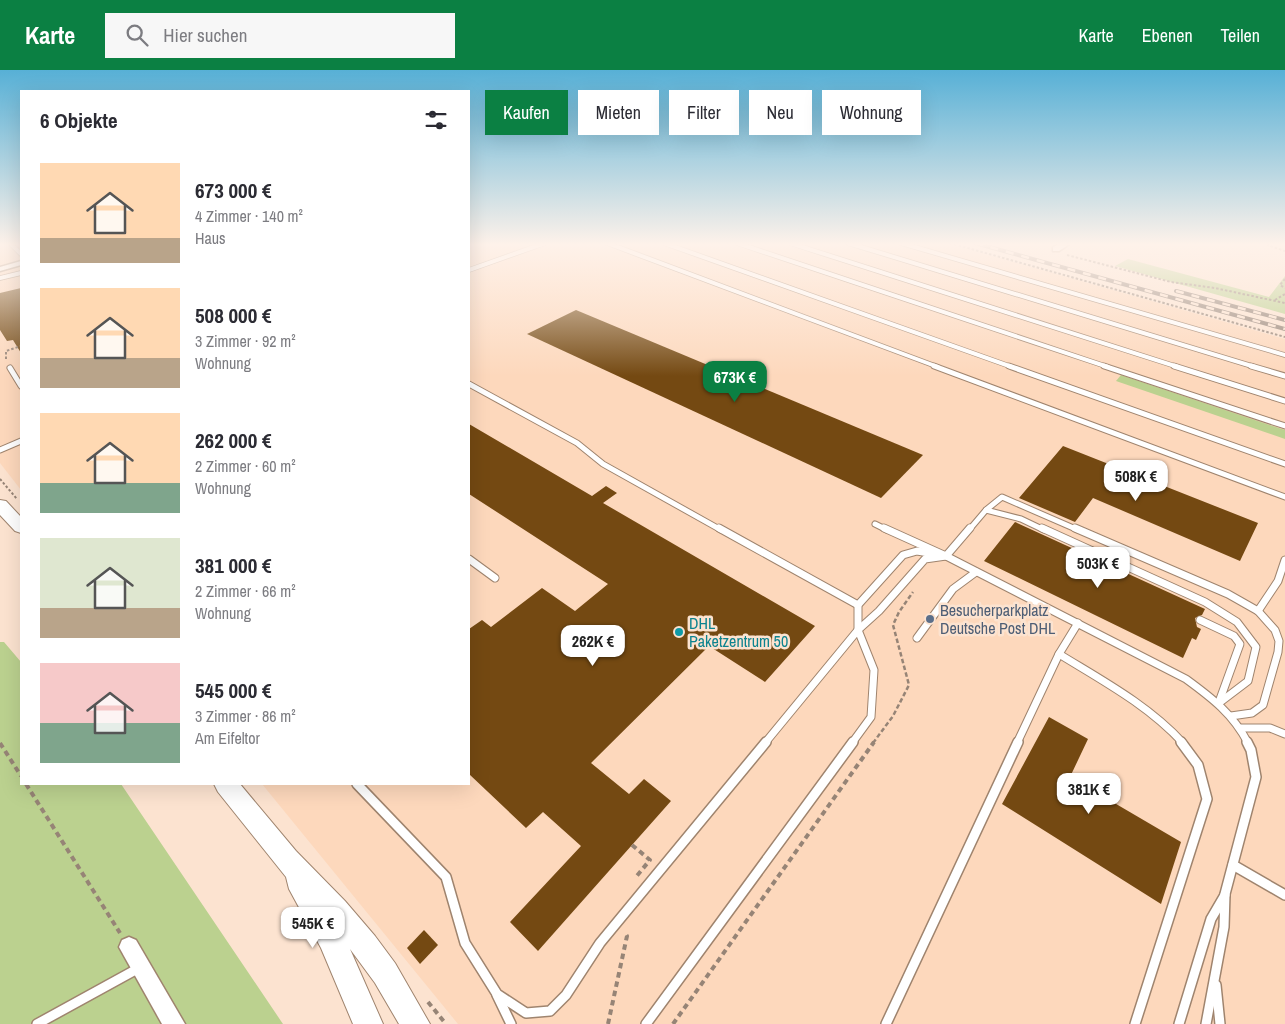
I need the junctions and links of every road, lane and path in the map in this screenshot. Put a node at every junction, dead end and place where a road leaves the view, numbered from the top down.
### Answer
1 (726, 288) edge
2 (789, 288) edge
3 (870, 288) edge
4 (929, 288) edge
5 (994, 288) edge
6 (1054, 288) edge
7 (1109, 288) edge
8 (1211, 288) edge
9 (1285, 294) edge
10 (1274, 301) junction
11 (1285, 304) edge
12 (1285, 337) edge
13 (20, 346) edge
14 (1, 351) edge
15 (6, 351) junction
16 (1285, 355) edge
17 (10, 368) joint
18 (1285, 376) edge
19 (20, 384) edge
20 (470, 385) edge
21 (1285, 401) edge
22 (1285, 426) edge
23 (20, 441) edge
24 (0, 450) edge
25 (1285, 464) edge
26 (0, 479) edge
27 (1285, 497) edge
28 (20, 503) edge
29 (0, 505) edge
30 (986, 510) junction
31 (875, 524) dead end
32 (20, 526) edge
33 (946, 556) junction
34 (470, 560) edge
35 (1285, 560) edge
36 (976, 572) junction
37 (495, 578) dead end
38 (858, 605) junction
39 (1258, 611) junction
40 (1200, 620) dead end
41 (1078, 623) junction
42 (858, 630) junction
43 (917, 638) dead end
44 (1059, 654) junction
45 (1219, 703) junction
46 (1231, 716) junction
47 (1240, 728) junction
48 (1285, 734) edge
49 (0, 743) edge
50 (20, 774) edge
51 (27, 785) edge
52 (227, 785) edge
53 (358, 785) edge
54 (287, 860) junction
55 (1233, 865) junction
56 (1225, 894) junction
57 (1285, 895) edge
58 (129, 947) joint
59 (141, 967) junction
60 (1216, 976) junction
61 (497, 994) junction
62 (37, 1024) edge
63 (174, 1024) edge
64 (368, 1024) edge
65 (415, 1024) edge
66 (511, 1024) edge
67 (646, 1024) edge
68 (886, 1024) edge
69 (1135, 1024) edge
70 (1179, 1024) edge
71 (1206, 1024) edge
72 (1220, 1024) edge

1 - 27 lane
2 - 25 lane
3 - 22 lane
4 - 21 lane
5 - 18 lane
6 - 16 lane
7 - 12 path
8 - 10 path
9 - 10 path
10 - 11 path
13 - 15 path
14 - 15 path
15 - 17 path
17 - 19 lane
20 - 38 lane
23 - 24 lane
26 - 28 path
29 - 32 main road
30 - 33 lane
30 - 39 lane
30 - 45 lane
31 - 33 lane
33 - 36 lane
33 - 38 lane
33 - 42 lane
34 - 37 lane
35 - 39 lane
36 - 41 lane
36 - 43 lane
38 - 42 lane
39 - 46 lane
40 - 45 lane
41 - 44 lane
41 - 45 lane
42 - 61 lane
42 - 67 lane
44 - 68 lane
44 - 69 lane
45 - 46 lane
46 - 47 lane
47 - 48 lane
47 - 55 lane
49 - 50 path
51 - 58 path
52 - 54 main road
53 - 61 lane
54 - 64 main road
54 - 65 main road
55 - 56 lane
55 - 57 lane
56 - 60 lane
56 - 70 lane
58 - 59 street
59 - 62 lane
59 - 63 street
60 - 71 lane
60 - 72 lane
61 - 66 lane

